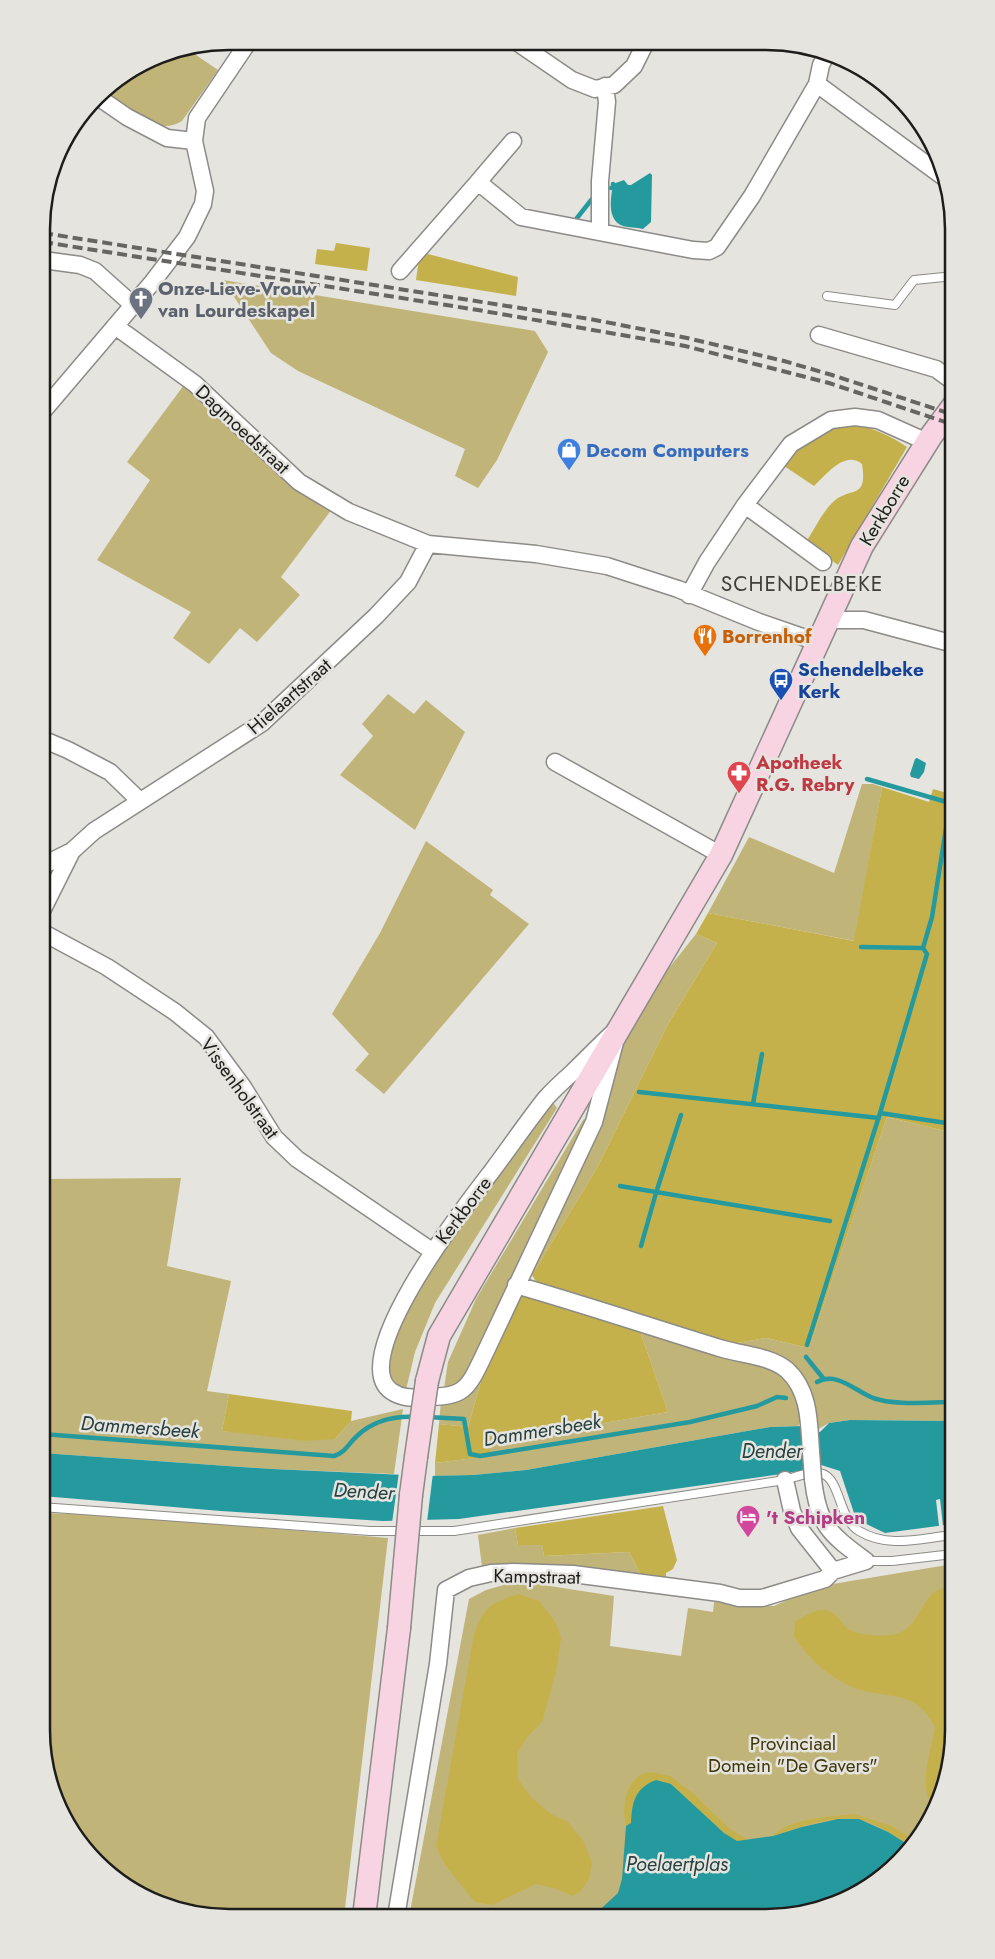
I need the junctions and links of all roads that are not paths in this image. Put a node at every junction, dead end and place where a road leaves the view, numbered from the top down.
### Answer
1 (243, 50) edge
2 (528, 50) edge
3 (642, 50) edge
4 (824, 59) edge
5 (817, 84) junction
6 (605, 86) junction
7 (103, 101) edge
8 (194, 141) junction
9 (513, 141) dead end
10 (936, 171) edge
11 (478, 182) junction
12 (600, 232) junction
13 (50, 261) edge
14 (400, 271) dead end
15 (945, 277) edge
16 (827, 296) dead end
17 (133, 305) junction
18 (115, 326) junction
19 (819, 335) dead end
20 (945, 376) edge
21 (50, 403) edge
22 (945, 417) edge
23 (927, 442) junction
24 (745, 505) junction
25 (428, 544) junction
26 (824, 562) dead end
27 (689, 595) junction
28 (829, 620) junction
29 (817, 642) junction
30 (945, 642) edge
31 (50, 742) edge
32 (554, 762) dead end
33 (140, 801) junction
34 (72, 851) junction
35 (720, 855) junction
36 (50, 862) edge
37 (50, 895) edge
38 (50, 936) edge
39 (619, 1026) junction
40 (432, 1252) junction
41 (516, 1285) junction
42 (785, 1480) junction
43 (50, 1508) edge
44 (945, 1536) edge
45 (945, 1555) edge
46 (866, 1561) junction
47 (833, 1571) junction
48 (365, 1909) edge
49 (397, 1909) edge

1 - 8 street
2 - 6 street
3 - 6 street
4 - 5 street
5 - 10 street
5 - 12 street
6 - 12 street
7 - 8 street
8 - 17 street
9 - 11 street
11 - 12 street
11 - 14 street
13 - 17 street
15 - 16 lane
17 - 18 street
18 - 21 street
18 - 25 street, Dagmoedstraat
19 - 20 street
22 - 23 street, Kerkborre
23 - 24 street
23 - 28 street, Kerkborre
24 - 26 street
24 - 27 street
25 - 27 street, Dagmoedstraat
25 - 33 street, Hielaartstraat
27 - 29 street, Dagmoedstraat
28 - 29 street, Kerkborre
28 - 30 street
29 - 35 street, Kerkborre
31 - 33 street
32 - 35 street
33 - 34 street, Hielaartstraat
34 - 36 street, Hielaartstraat
34 - 37 street, Hielaartstraat
35 - 39 street, Kerkborre
38 - 40 street, Vissenholstraat
39 - 40 street, Kerkborre
39 - 41 street, Kerkborre
39 - 48 street, Kerkborre, bridge
40 - 41 street, Kerkborre
41 - 46 street, bridge
42 - 43 lane
42 - 44 lane
42 - 47 street
45 - 46 lane
46 - 47 street, Kampstraat
47 - 49 street, Kampstraat

